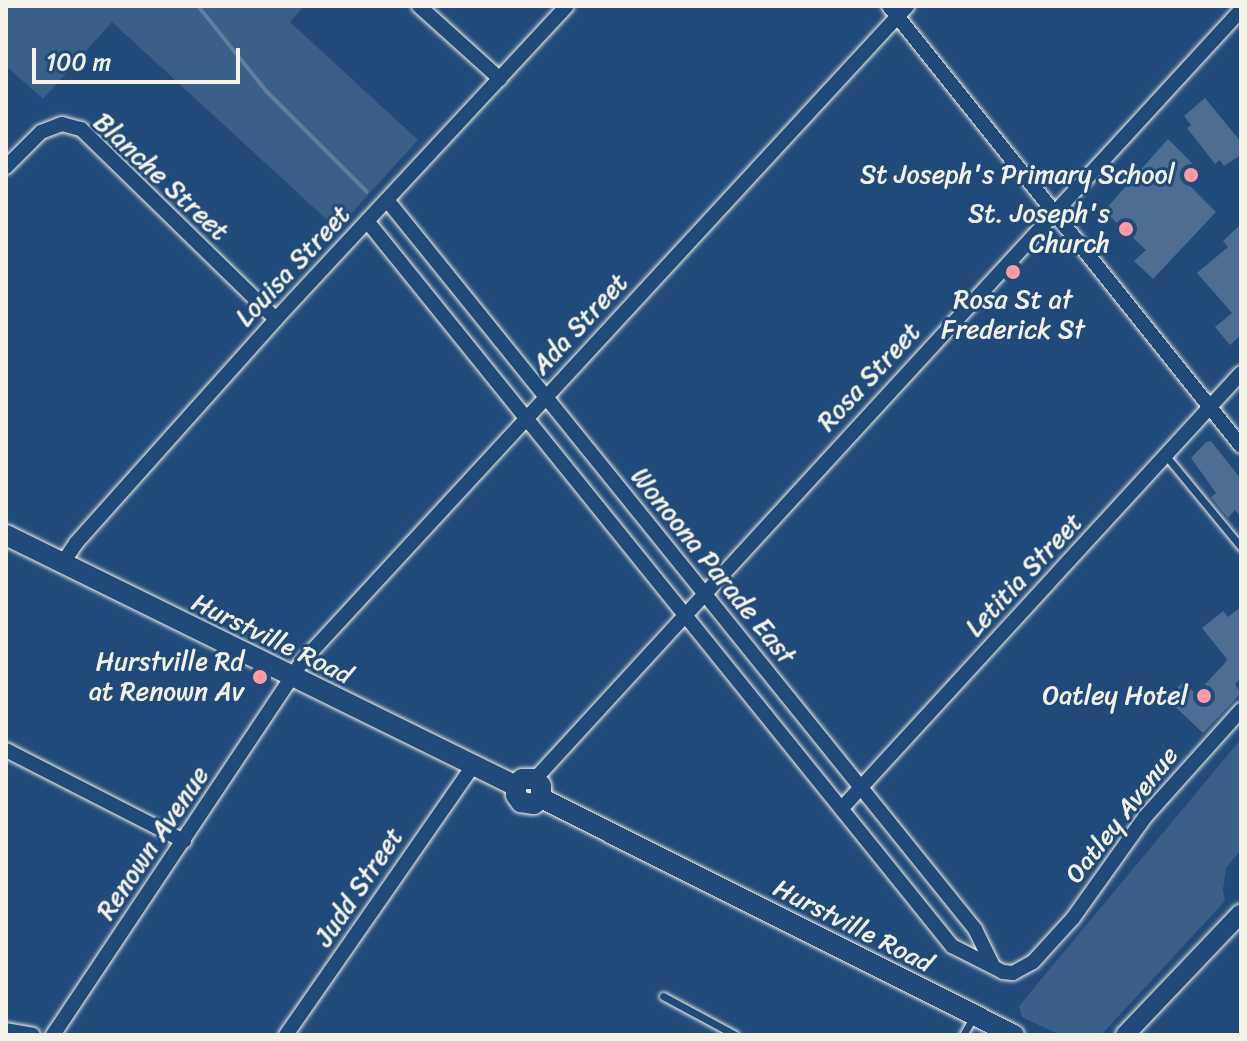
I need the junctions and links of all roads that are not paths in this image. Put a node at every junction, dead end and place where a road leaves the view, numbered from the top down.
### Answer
1 (419, 6) edge
2 (567, 6) edge
3 (898, 9) edge
4 (1241, 10) edge
5 (500, 79) junction
6 (6, 167) edge
7 (387, 200) junction
8 (1053, 211) junction
9 (367, 221) junction
10 (276, 319) junction
11 (1241, 373) edge
12 (545, 396) junction
13 (1210, 406) junction
14 (525, 418) junction
15 (1241, 446) edge
16 (1166, 456) junction
17 (6, 535) edge
18 (1241, 547) edge
19 (62, 564) junction
20 (703, 593) junction
21 (686, 613) junction
22 (293, 678) junction
23 (1241, 710) edge
24 (6, 750) edge
25 (472, 767) junction
26 (862, 787) junction
27 (531, 788) junction
28 (842, 808) junction
29 (184, 841) junction
30 (1241, 913) edge
31 (993, 966) junction
32 (663, 996) dead end
33 (975, 1015) junction
34 (6, 1030) edge
35 (33, 1035) edge
36 (53, 1035) edge
37 (286, 1035) edge
38 (735, 1035) edge
39 (963, 1035) edge
40 (1014, 1035) edge
41 (1125, 1035) edge

1 - 5 street
2 - 5 street, Louisa Street
3 - 8 street
3 - 12 street, Ada Street
4 - 8 street, Rosa Street
5 - 7 street, Louisa Street
6 - 10 street, Blanche Street
7 - 9 street, Louisa Street
7 - 12 street, Wonoona Parade East
8 - 13 street
8 - 20 street, Rosa Street
9 - 10 street, Louisa Street
9 - 14 street, Wonoona Parade East
10 - 19 street, Louisa Street
11 - 13 street, Letitia Street
12 - 14 street, Ada Street
12 - 20 street, Wonoona Parade East
13 - 15 street
13 - 16 street, Letitia Street
14 - 21 street, Wonoona Parade East
14 - 22 street, Ada Street
16 - 18 lane
16 - 26 street, Letitia Street
17 - 19 main road, Hurstville Road
19 - 22 main road, Hurstville Road
20 - 21 street, Rosa Street
20 - 26 street, Wonoona Parade East
21 - 27 street, Rosa Street
21 - 28 street, Wonoona Parade East
22 - 25 main road, Hurstville Road
22 - 29 street, Renown Avenue
23 - 31 street, Oatley Avenue
24 - 29 street
25 - 27 main road, Hurstville Road
25 - 37 street, Judd Street
26 - 28 street, Letitia Street
26 - 31 street, Wonoona Parade East
27 - 33 main road, Hurstville Road
28 - 31 street, Wonoona Parade East
29 - 36 street, Renown Avenue
30 - 41 street
32 - 38 lane
33 - 39 lane
33 - 40 main road, Hurstville Road
34 - 35 street

